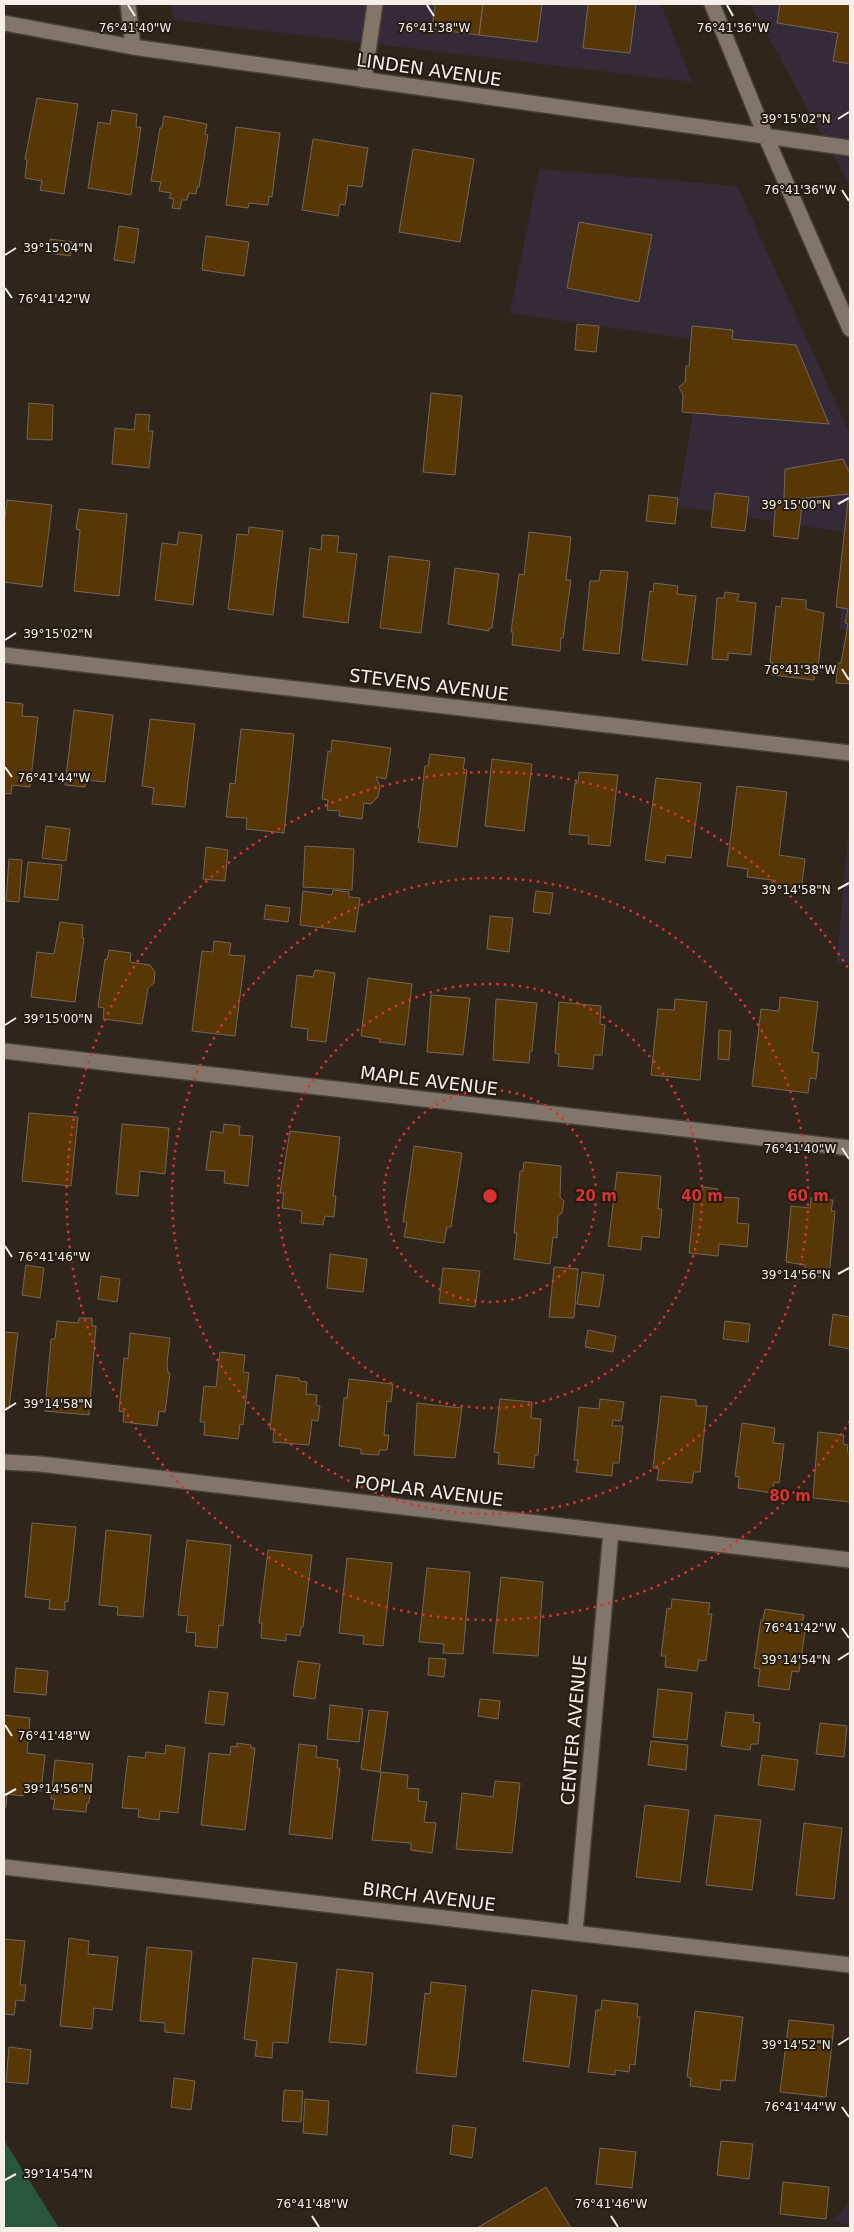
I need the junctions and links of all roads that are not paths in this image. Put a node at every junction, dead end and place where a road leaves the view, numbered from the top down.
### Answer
1 (128, 4) edge
2 (375, 4) edge
3 (712, 4) edge
4 (4, 24) edge
5 (133, 47) junction
6 (364, 80) junction
7 (766, 136) junction
8 (850, 148) edge
9 (850, 329) edge
10 (4, 655) edge
11 (850, 753) edge
12 (4, 1051) edge
13 (850, 1148) edge
14 (4, 1462) edge
15 (611, 1532) junction
16 (850, 1560) edge
17 (4, 1867) edge
18 (575, 1933) junction
19 (850, 1965) edge

1 - 5 street
2 - 6 street
3 - 7 street
4 - 5 street, LINDEN AVENUE
5 - 6 street, LINDEN AVENUE
6 - 7 street, LINDEN AVENUE
7 - 8 street, LINDEN AVENUE
7 - 9 street
10 - 11 street, STEVENS AVENUE
12 - 13 street, MAPLE AVENUE
14 - 15 street, POPLAR AVENUE
15 - 16 street, POPLAR AVENUE
15 - 18 street, CENTER AVENUE
17 - 18 street, BIRCH AVENUE
18 - 19 street, BIRCH AVENUE

